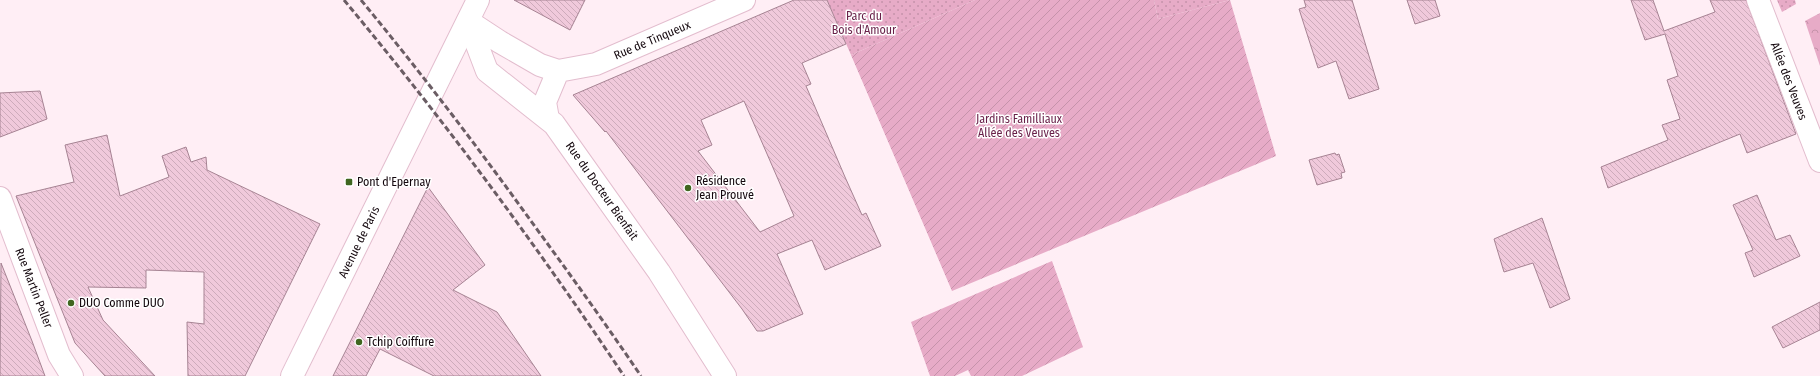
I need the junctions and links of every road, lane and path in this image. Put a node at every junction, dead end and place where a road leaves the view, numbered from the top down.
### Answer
1 (460, 0) edge
2 (478, 0) edge
3 (744, 0) edge
4 (1758, 0) edge
5 (468, 21) junction
6 (558, 71) junction
7 (548, 119) junction
8 (1820, 161) edge
9 (0, 198) edge
10 (72, 376) edge
11 (292, 376) edge
12 (725, 376) edge

1 - 5 street, Rue du Docteur Bienfait
2 - 5 street, Avenue de Paris
3 - 6 street, Rue de Tinqueux
4 - 8 street, Allée des Veuves
5 - 6 street, Rue de Tinqueux
5 - 7 street, Rue du Docteur Bienfait
5 - 11 street, Avenue de Paris
6 - 7 street
7 - 12 street, Rue du Docteur Bienfait
9 - 10 street, Rue Martin Peller

